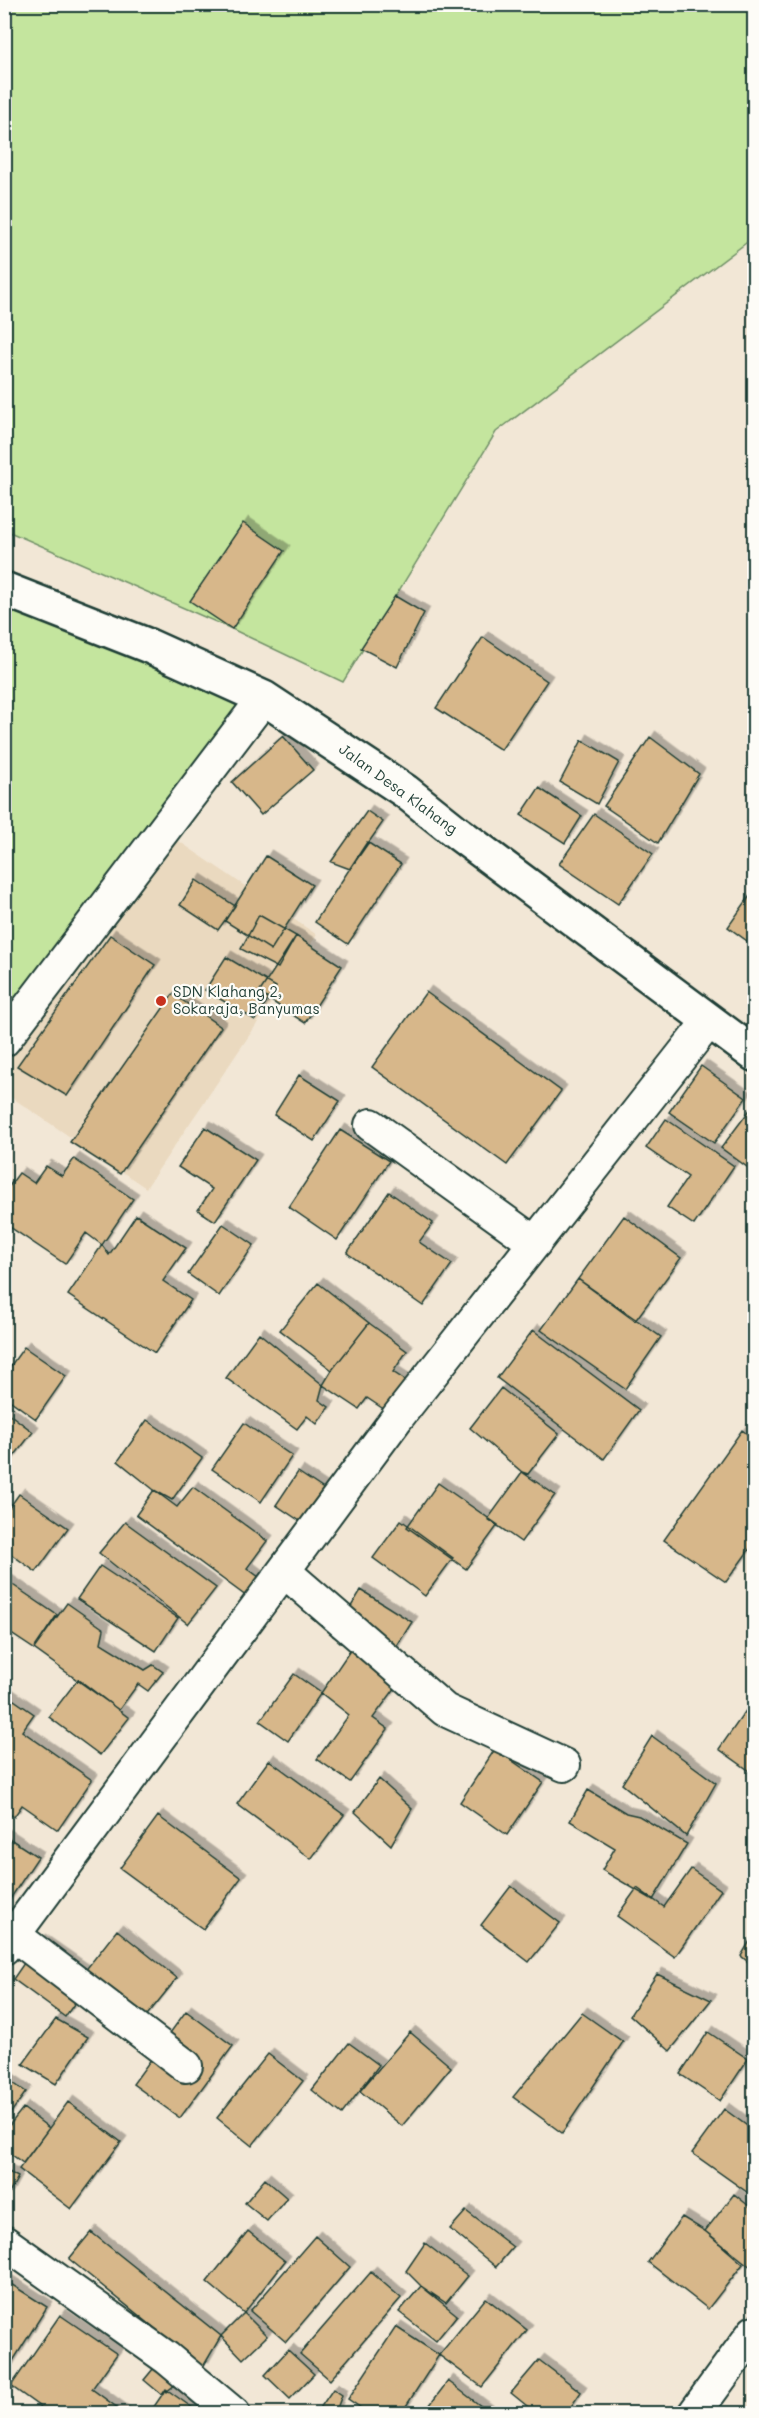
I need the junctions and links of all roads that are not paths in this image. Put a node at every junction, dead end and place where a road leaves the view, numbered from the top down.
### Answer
1 (4, 589) edge
2 (264, 698) junction
3 (709, 1021) junction
4 (4, 1040) edge
5 (754, 1054) edge
6 (371, 1125) dead end
7 (535, 1243) junction
8 (284, 1572) junction
9 (564, 1765) dead end
10 (9, 1942) edge
11 (186, 2066) dead end
12 (4, 2242) edge
13 (754, 2332) edge
14 (234, 2414) edge
15 (694, 2414) edge

1 - 2 street, Jalan Desa Klahang
2 - 3 street, Jalan Desa Klahang
2 - 4 street
3 - 5 street, Jalan Desa Klahang
3 - 7 street
6 - 7 street
7 - 8 street
8 - 9 street
8 - 10 street
10 - 11 street
12 - 14 street
13 - 15 street

